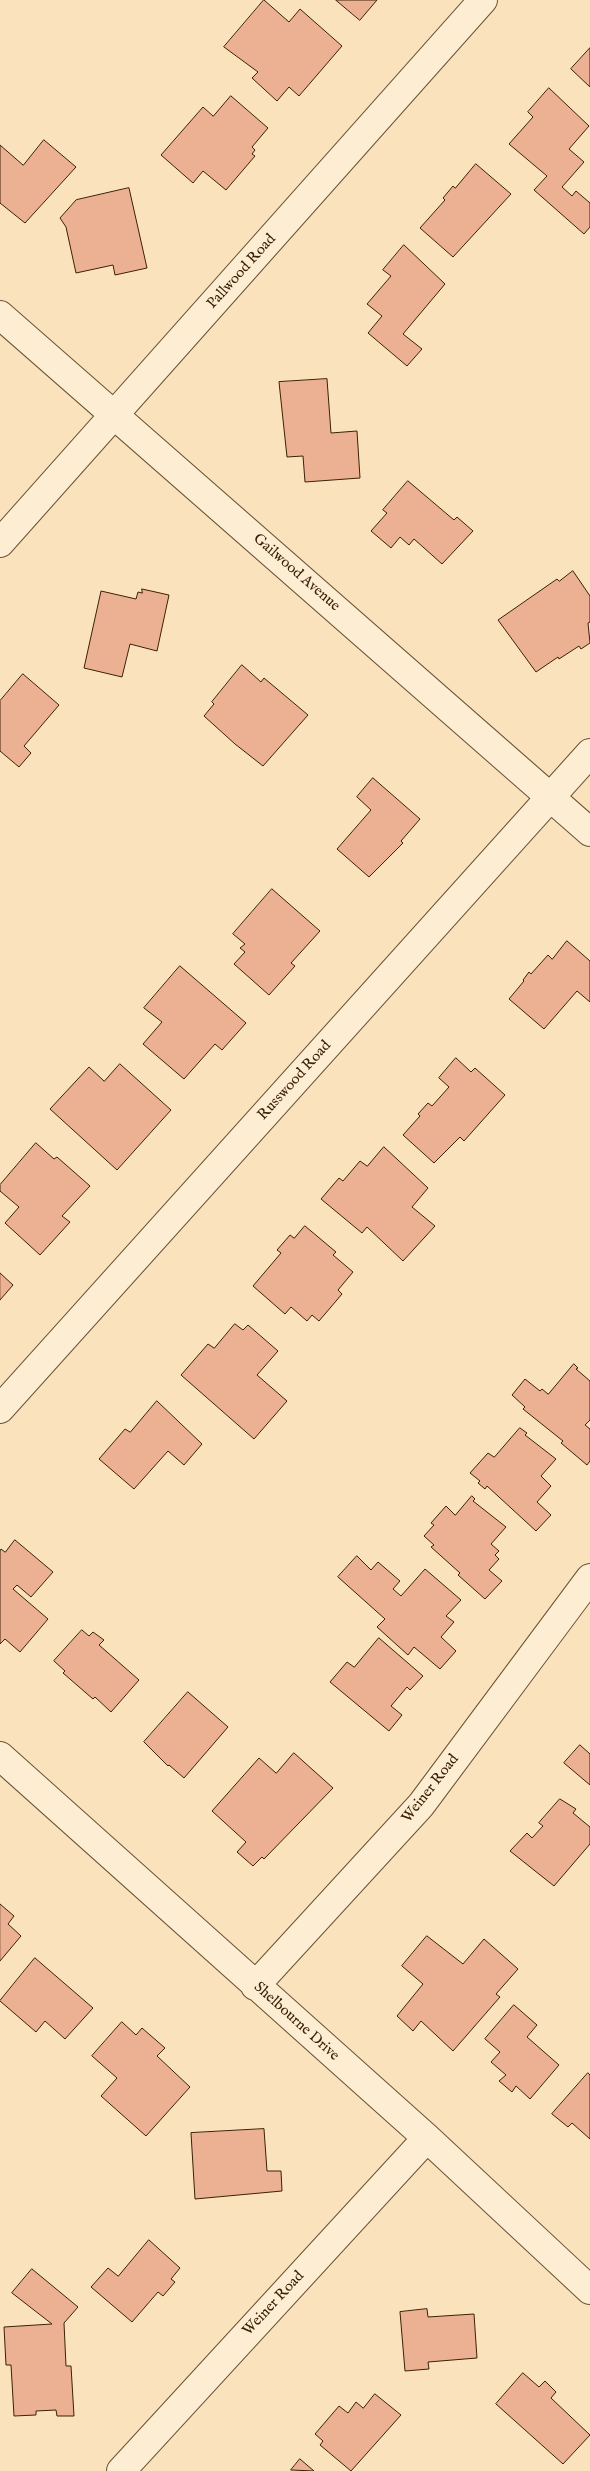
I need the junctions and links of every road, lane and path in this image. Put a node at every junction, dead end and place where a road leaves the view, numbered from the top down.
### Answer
1 (483, 0) edge
2 (0, 315) edge
3 (115, 414) junction
4 (0, 543) edge
5 (590, 753) edge
6 (551, 796) junction
7 (590, 832) edge
8 (0, 1409) edge
9 (587, 1588) edge
10 (0, 1756) edge
11 (255, 1986) junction
12 (427, 2138) junction
13 (590, 2290) edge
14 (121, 2471) edge

1 - 3 street, Pallwood Road
2 - 3 street, Gailwood Avenue
3 - 4 street, Pallwood Road
3 - 6 street, Gailwood Avenue
5 - 6 street, Russwood Road
6 - 7 street, Gailwood Avenue
6 - 8 street, Russwood Road
9 - 11 street, Weiner Road
10 - 11 street, Shelbourne Drive
11 - 12 street, Shelbourne Drive
12 - 13 street, Shelbourne Drive
12 - 14 street, Weiner Road

